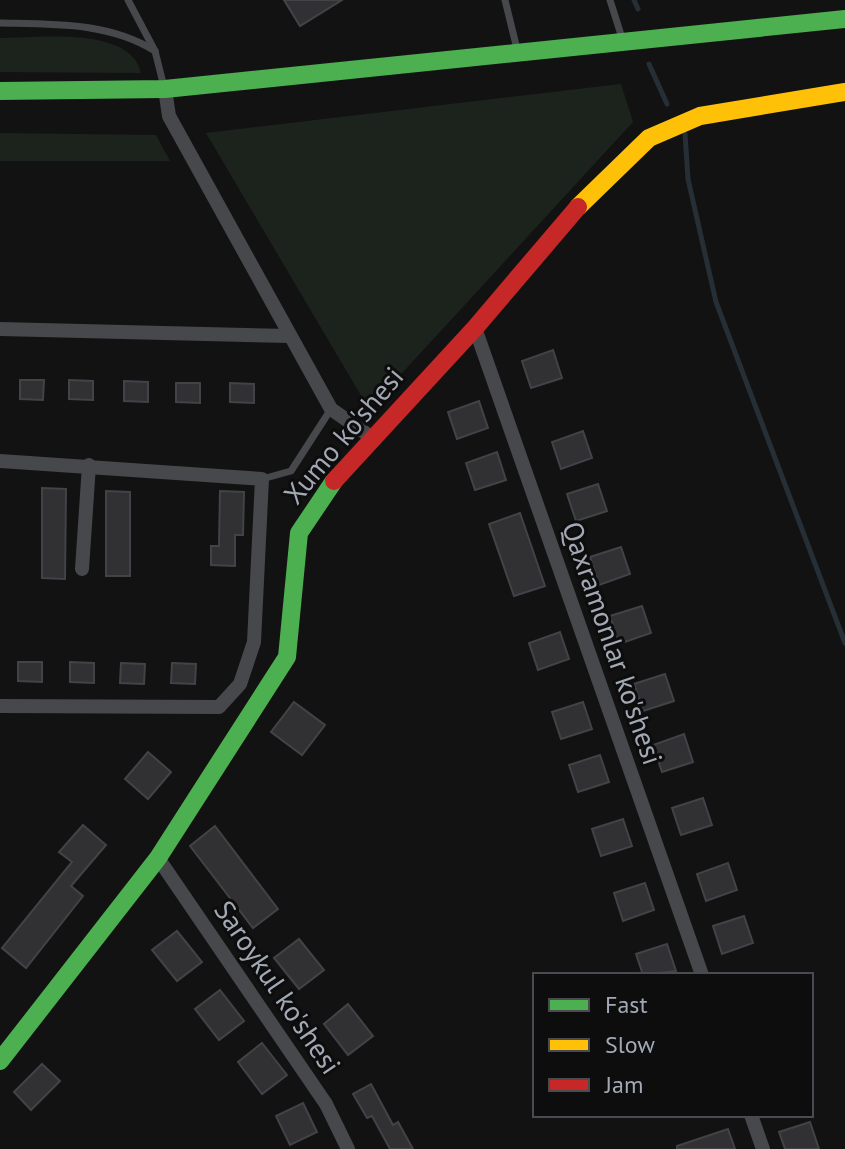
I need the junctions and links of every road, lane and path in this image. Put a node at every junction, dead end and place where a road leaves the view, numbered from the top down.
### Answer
1 (128, 0) edge
2 (505, 0) edge
3 (610, 0) edge
4 (845, 19) edge
5 (0, 23) edge
6 (624, 44) junction
7 (155, 51) junction
8 (518, 55) junction
9 (165, 89) junction
10 (0, 91) edge
11 (845, 92) edge
12 (475, 328) junction
13 (0, 329) edge
14 (290, 336) junction
15 (331, 409) junction
16 (371, 437) junction
17 (0, 461) edge
18 (89, 465) junction
19 (262, 479) junction
20 (82, 569) dead end
21 (0, 706) edge
22 (158, 858) junction
23 (701, 973) edge
24 (0, 1061) edge
25 (752, 1117) edge
26 (348, 1149) edge
27 (763, 1149) edge

1 - 7 lane
2 - 8 lane
3 - 6 lane
4 - 6 street
5 - 7 lane
6 - 8 street
7 - 9 lane
8 - 9 street
9 - 10 street
9 - 14 street
11 - 12 street, Xumo ko'shesi
12 - 16 street, Xumo ko'shesi
12 - 23 street, Qaxramonlar ko'shesi
13 - 14 street
14 - 15 street
15 - 16 street
15 - 19 lane
16 - 22 street, Xumo ko'shesi
17 - 18 street
18 - 19 street
18 - 20 street
19 - 21 street
22 - 24 street, Xumo ko'shesi
22 - 26 street, Saroykul ko'shesi
25 - 27 street

